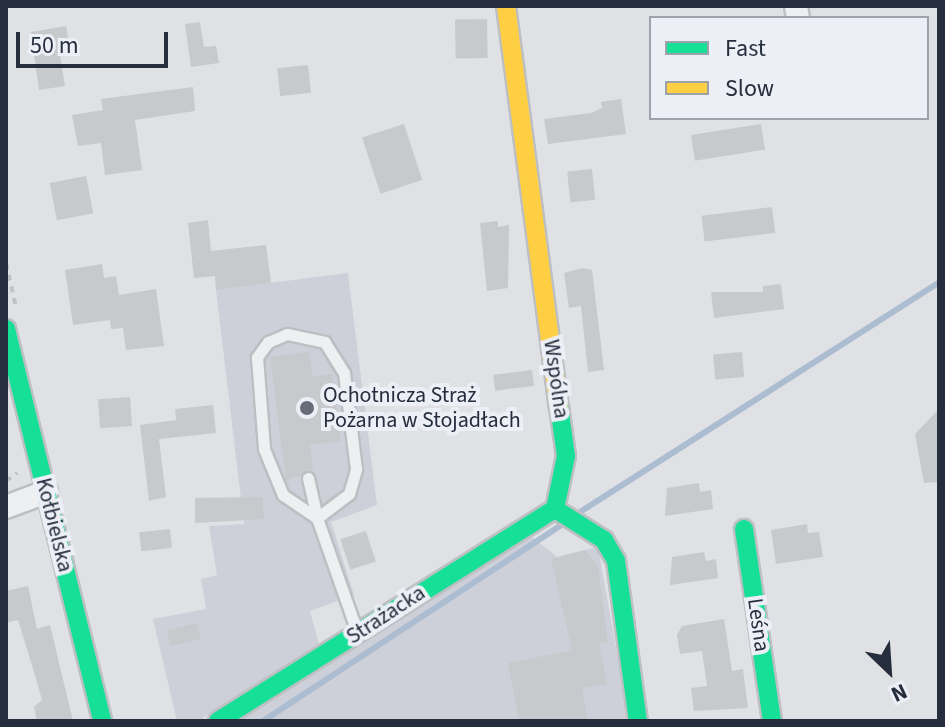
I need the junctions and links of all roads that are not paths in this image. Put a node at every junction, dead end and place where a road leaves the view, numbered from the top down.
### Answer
1 (506, 6) edge
2 (6, 329) edge
3 (308, 478) dead end
4 (46, 492) junction
5 (6, 507) edge
6 (563, 514) junction
7 (317, 518) junction
8 (744, 529) dead end
9 (358, 633) junction
10 (102, 721) edge
11 (218, 721) edge
12 (638, 721) edge
13 (772, 721) edge

1 - 6 street, Wspólna
2 - 4 street, Kołbielska
3 - 7 lane
4 - 5 street
4 - 10 street, Kołbielska
6 - 9 street, Strażacka
6 - 12 street
7 - 7 lane
7 - 9 lane
8 - 13 street, Leśna
9 - 11 street, Strażacka

